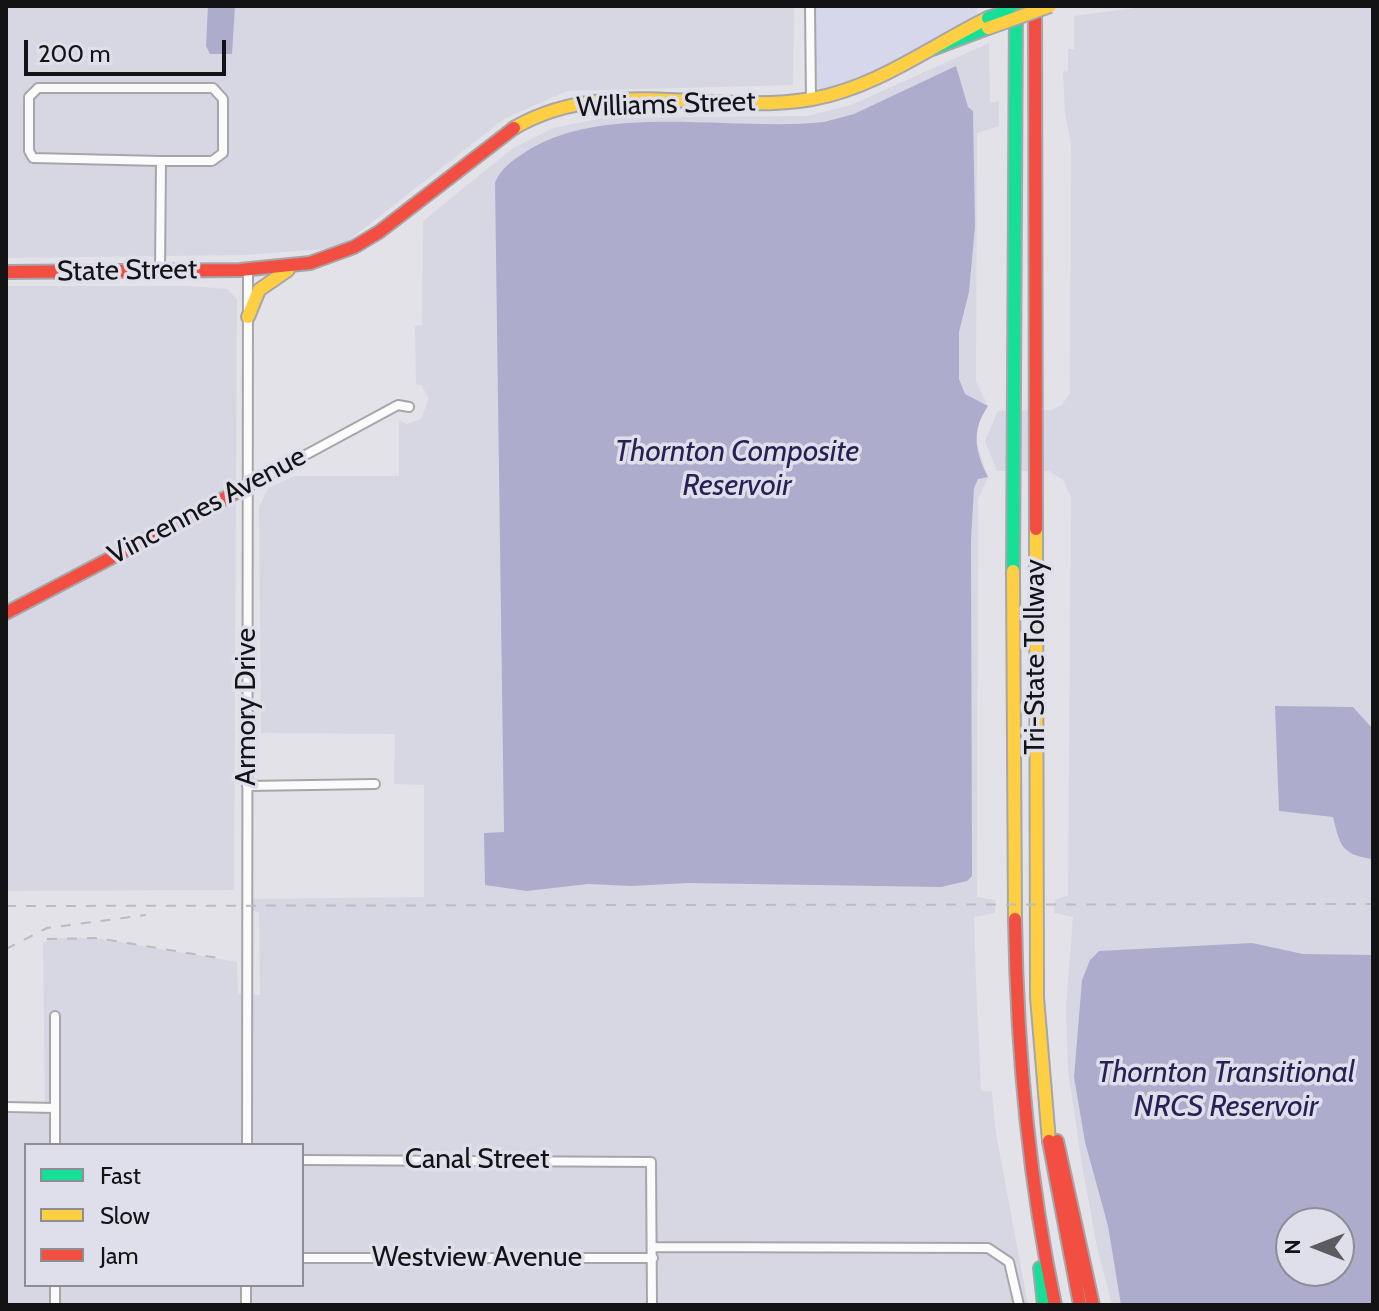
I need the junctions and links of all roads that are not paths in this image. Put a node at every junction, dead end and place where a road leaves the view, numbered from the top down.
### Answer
1 (810, 6) edge
2 (1016, 6) edge
3 (1022, 6) edge
4 (1035, 6) edge
5 (1050, 6) edge
6 (988, 23) junction
7 (811, 99) junction
8 (161, 161) junction
9 (301, 266) junction
10 (160, 270) junction
11 (248, 270) junction
12 (6, 272) edge
13 (248, 317) junction
14 (409, 407) dead end
15 (248, 486) junction
16 (6, 613) edge
17 (375, 784) dead end
18 (247, 786) junction
19 (55, 1016) dead end
20 (1039, 1052) junction
21 (6, 1107) edge
22 (55, 1108) junction
23 (55, 1143) edge
24 (247, 1143) edge
25 (304, 1160) edge
26 (1041, 1244) junction
27 (653, 1247) junction
28 (304, 1258) edge
29 (653, 1258) junction
30 (652, 1305) edge
31 (1019, 1305) edge
32 (1044, 1305) edge
33 (1055, 1305) edge
34 (1080, 1305) edge
35 (1093, 1305) edge

1 - 7 street
2 - 26 main road, Tri-State Tollway
3 - 6 main road, Williams Street, bridge
4 - 20 main road, Tri-State Tollway
5 - 6 main road, Williams Street, bridge
6 - 7 main road, Williams Street
7 - 9 main road, Williams Street
8 - 8 street
8 - 10 street
9 - 11 main road, Williams Street
9 - 13 main road
10 - 11 main road, State Street
10 - 12 main road, State Street
11 - 13 street, Armory Drive
13 - 15 street, Armory Drive
14 - 15 street, Vincennes Avenue
15 - 16 main road, Vincennes Avenue
15 - 18 street, Armory Drive
17 - 18 street
18 - 24 street, Armory Drive
19 - 22 street
20 - 34 main road, Tri-State Tollway
20 - 35 main road
21 - 22 street
22 - 23 street
25 - 27 street, Canal Street
26 - 32 main road
26 - 33 main road, Tri-State Tollway
27 - 29 street
27 - 31 street
28 - 29 street, Westview Avenue
29 - 30 street

